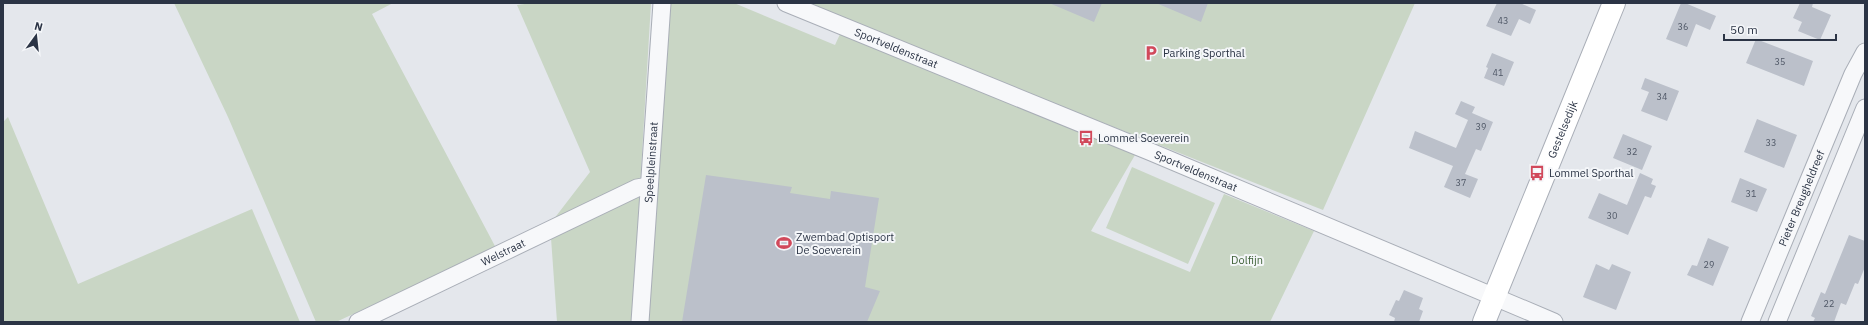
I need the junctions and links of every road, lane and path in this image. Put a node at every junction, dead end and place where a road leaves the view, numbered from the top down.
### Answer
1 (662, 3) edge
2 (786, 3) edge
3 (1614, 3) edge
4 (1865, 52) edge
5 (1859, 77) edge
6 (1865, 108) edge
7 (649, 186) junction
8 (1494, 297) junction
9 (358, 322) edge
10 (640, 322) edge
11 (1484, 322) edge
12 (1554, 322) edge
13 (1750, 322) edge
14 (1777, 322) edge

1 - 7 street, Speelpleinstraat
2 - 8 street, Sportveldenstraat
3 - 8 main road, Gestelsedijk
4 - 5 street, Pieter Breugheldreef
5 - 13 street, Pieter Breugheldreef
6 - 14 street
7 - 9 street, Welstraat
7 - 10 street, Speelpleinstraat
8 - 11 main road, Gestelsedijk
8 - 12 street, Sportveldenstraat

